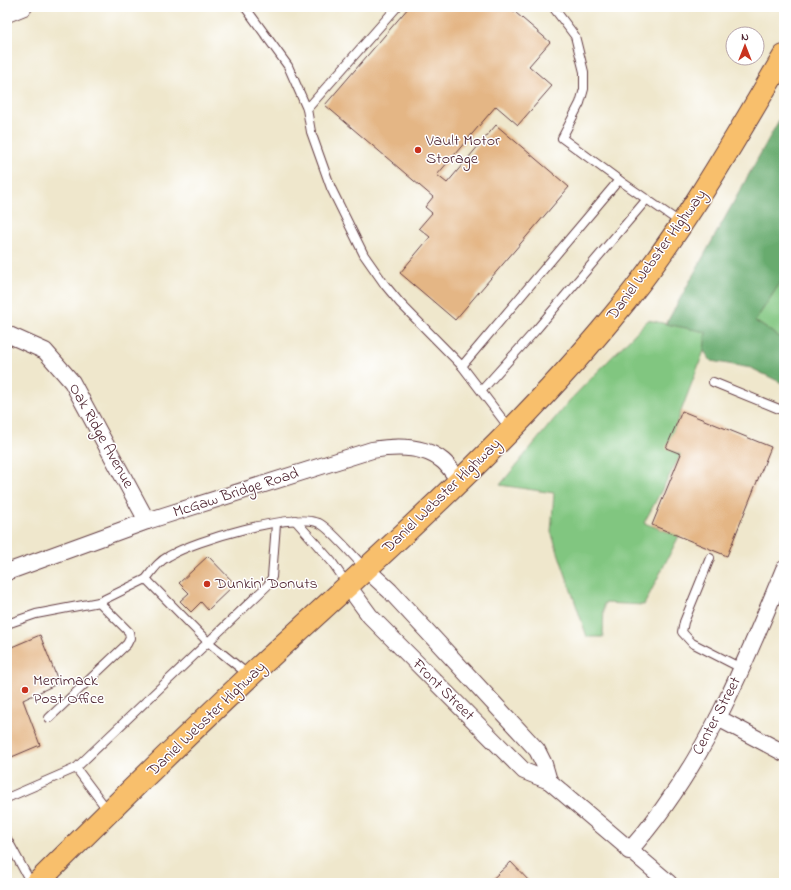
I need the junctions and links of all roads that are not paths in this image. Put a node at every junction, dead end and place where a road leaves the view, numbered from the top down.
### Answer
1 (24, 7) edge
2 (245, 7) edge
3 (397, 7) edge
4 (553, 7) edge
5 (7, 14) edge
6 (784, 56) edge
7 (307, 109) junction
8 (619, 180) junction
9 (647, 199) junction
10 (682, 223) junction
11 (7, 334) edge
12 (462, 366) junction
13 (713, 382) dead end
14 (482, 390) junction
15 (784, 411) edge
16 (511, 430) junction
17 (459, 481) junction
18 (296, 520) junction
19 (147, 521) junction
20 (276, 524) junction
21 (710, 558) dead end
22 (784, 568) edge
23 (366, 569) junction
24 (7, 572) edge
25 (146, 579) junction
26 (348, 586) junction
27 (99, 602) junction
28 (7, 624) edge
29 (208, 642) junction
30 (742, 668) junction
31 (250, 677) junction
32 (49, 718) dead end
33 (718, 718) junction
34 (784, 753) edge
35 (76, 768) junction
36 (549, 781) junction
37 (7, 798) edge
38 (109, 813) junction
39 (7, 839) edge
40 (629, 851) junction
41 (31, 883) edge
42 (37, 883) edge
43 (669, 883) edge

1 - 5 street
2 - 7 lane
3 - 7 lane
4 - 8 lane
6 - 10 main road, Daniel Webster Highway
7 - 12 lane
8 - 9 lane
8 - 12 lane
9 - 10 lane
9 - 14 lane
10 - 16 main road, Daniel Webster Highway
11 - 19 street, Oak Ridge Avenue
12 - 14 lane
13 - 15 lane
14 - 16 lane
16 - 17 main road, Daniel Webster Highway
17 - 19 street, McGaw Bridge Road
17 - 23 main road, Daniel Webster Highway
18 - 20 lane
18 - 23 lane
18 - 26 lane
19 - 24 street, McGaw Bridge Road
20 - 25 lane
20 - 29 lane
21 - 30 lane
22 - 30 street, Center Street
23 - 26 main road, Daniel Webster Highway
23 - 36 street, Front Street
25 - 27 lane
25 - 29 lane
26 - 31 main road, Daniel Webster Highway
26 - 36 street, Front Street
27 - 28 lane
27 - 32 lane
29 - 31 lane
29 - 35 lane
30 - 33 street, Center Street
31 - 38 main road, Daniel Webster Highway
33 - 34 street
33 - 40 street, Center Street
35 - 37 lane
35 - 38 lane
36 - 40 street, Front Street
38 - 42 main road, Daniel Webster Highway
39 - 41 lane
40 - 43 street, Front Street

